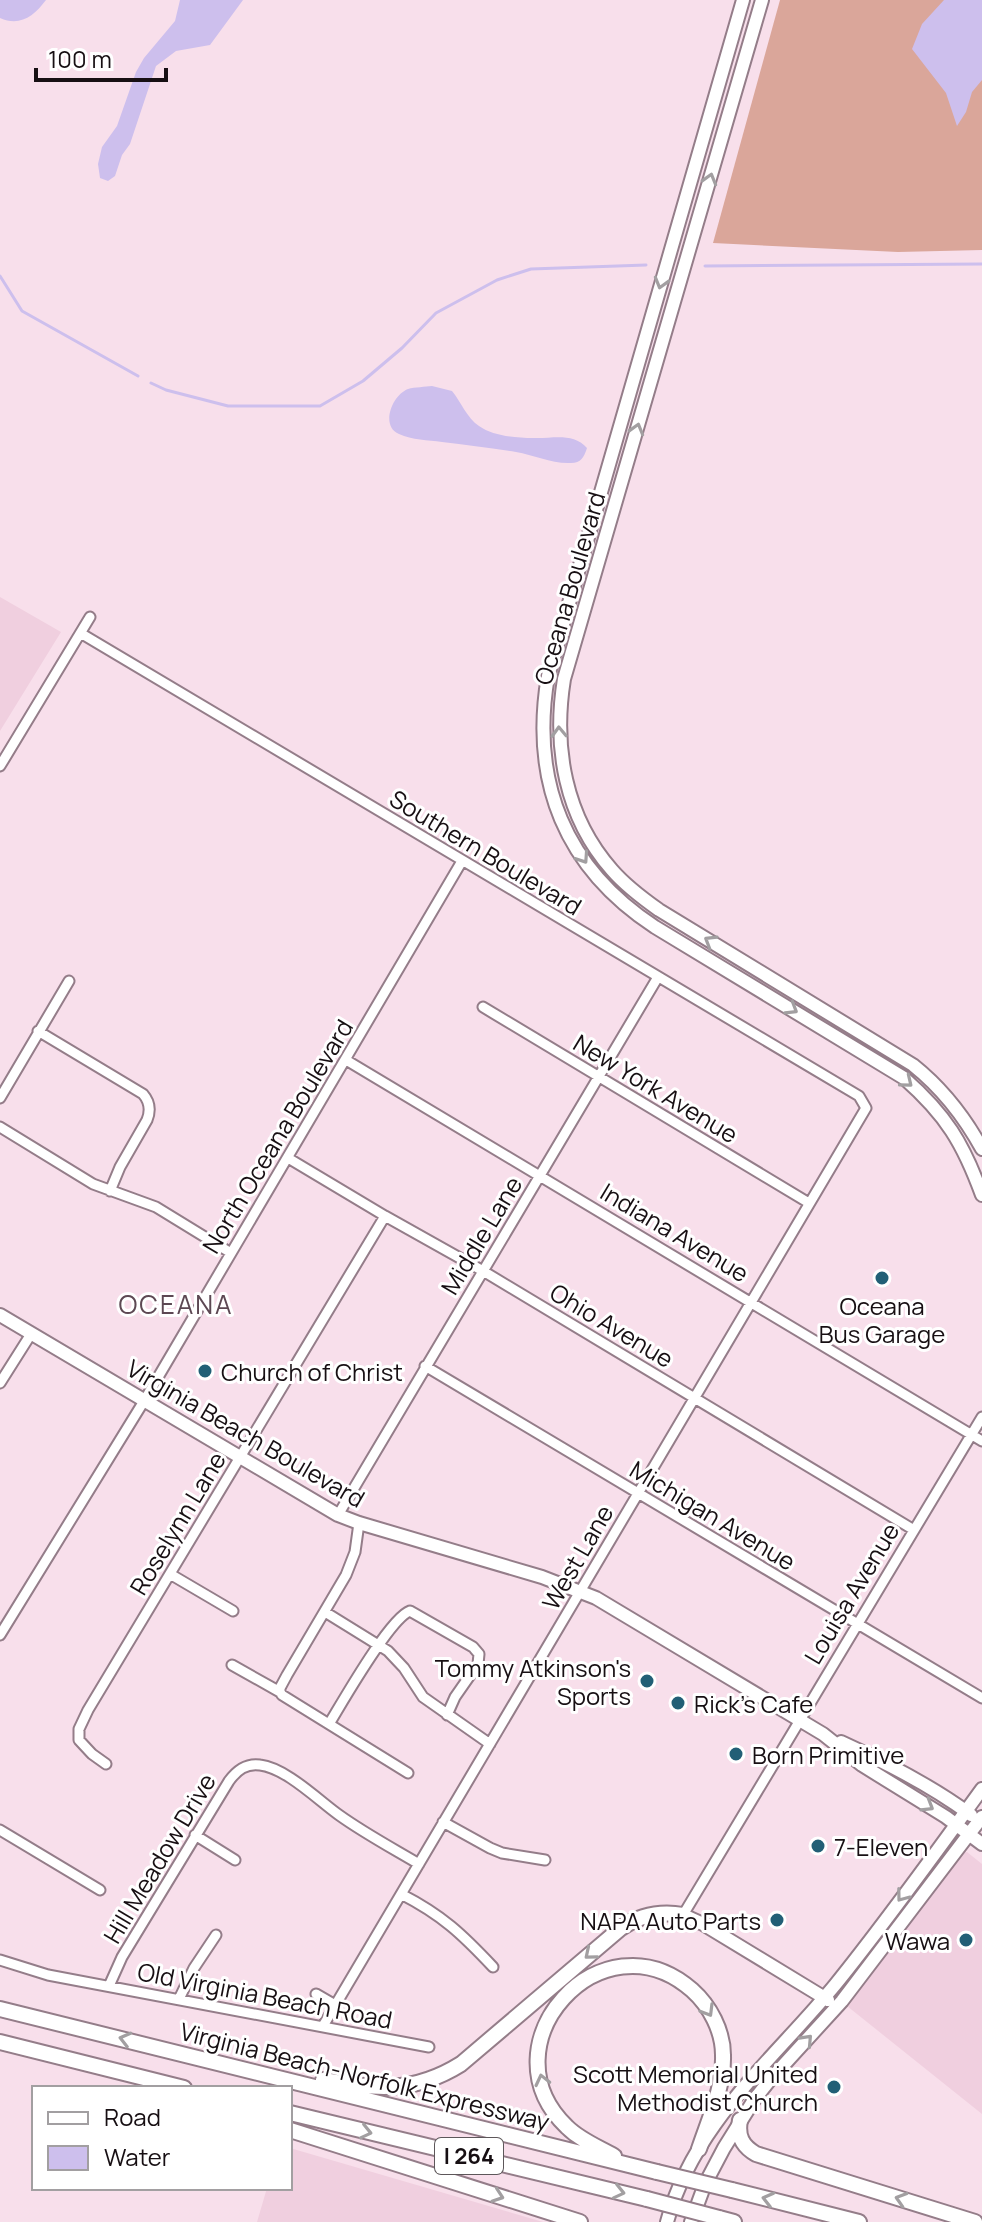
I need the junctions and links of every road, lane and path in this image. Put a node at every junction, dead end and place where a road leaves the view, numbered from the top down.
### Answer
1 (743, 0) edge
2 (762, 0) edge
3 (599, 498) junction
4 (615, 504) junction
5 (90, 617) dead end
6 (82, 634) junction
7 (0, 766) edge
8 (566, 785) junction
9 (550, 788) junction
10 (462, 861) junction
11 (658, 977) junction
12 (69, 981) dead end
13 (483, 1007) dead end
14 (38, 1031) junction
15 (346, 1060) junction
16 (598, 1077) junction
17 (0, 1098) edge
18 (866, 1108) joint
19 (0, 1127) edge
20 (982, 1149) edge
21 (288, 1158) junction
22 (540, 1175) junction
23 (110, 1191) junction
24 (982, 1195) edge
25 (809, 1203) junction
26 (385, 1216) junction
27 (231, 1253) junction
28 (483, 1271) junction
29 (751, 1301) junction
30 (0, 1315) edge
31 (31, 1334) junction
32 (425, 1366) junction
33 (0, 1383) edge
34 (694, 1397) junction
35 (144, 1401) junction
36 (982, 1417) edge
37 (972, 1435) junction
38 (982, 1441) edge
39 (240, 1457) junction
40 (637, 1494) junction
41 (338, 1515) junction
42 (359, 1523) junction
43 (914, 1530) junction
44 (170, 1574) junction
45 (581, 1591) junction
46 (233, 1611) dead end
47 (325, 1612) junction
48 (858, 1624) junction
49 (0, 1635) edge
50 (379, 1645) junction
51 (232, 1665) dead end
52 (280, 1692) junction
53 (982, 1698) edge
54 (447, 1715) junction
55 (799, 1720) junction
56 (329, 1724) junction
57 (823, 1734) junction
58 (490, 1744) junction
59 (106, 1764) dead end
60 (408, 1773) dead end
61 (982, 1789) edge
62 (966, 1811) junction
63 (981, 1821) edge
64 (443, 1822) junction
65 (957, 1824) junction
66 (0, 1830) edge
67 (969, 1834) junction
68 (195, 1835) junction
69 (982, 1844) edge
70 (235, 1860) dead end
71 (545, 1860) dead end
72 (419, 1864) junction
73 (100, 1890) dead end
74 (401, 1894) junction
75 (683, 1915) junction
76 (216, 1935) dead end
77 (0, 1960) edge
78 (493, 1967) dead end
79 (109, 1986) junction
80 (316, 1994) dead end
81 (825, 1996) junction
82 (179, 1999) junction
83 (335, 2005) junction
84 (836, 2008) junction
85 (0, 2009) edge
86 (323, 2026) junction
87 (0, 2042) edge
88 (429, 2047) dead end
89 (212, 2060) junction
90 (130, 2075) junction
91 (160, 2086) edge
92 (176, 2086) edge
93 (292, 2113) edge
94 (740, 2120) junction
95 (292, 2131) edge
96 (699, 2149) junction
97 (635, 2167) junction
98 (727, 2220) edge
99 (580, 2222) edge
100 (667, 2222) edge
101 (691, 2222) edge
102 (859, 2222) edge
103 (975, 2222) edge

1 -> 3 main road, Oceana Boulevard
4 -> 2 main road, Oceana Boulevard
3 - 4 main road
3 - 9 main road, Oceana Boulevard
8 -> 4 main road, Oceana Boulevard
5 - 6 street
6 - 7 street
6 - 10 street, Southern Boulevard
8 - 9 main road
20 -> 8 main road, Oceana Boulevard
9 -> 24 main road, Oceana Boulevard
10 - 11 street, Southern Boulevard
10 - 15 street, North Oceana Boulevard
11 - 16 street, Middle Lane
11 - 18 street, Southern Boulevard
12 - 14 street
13 - 16 street, New York Avenue
14 - 17 street
14 - 23 street
15 - 21 street, North Oceana Boulevard
15 - 22 street, Indiana Avenue
16 - 22 street, Middle Lane
16 - 25 street, New York Avenue
18 - 25 street, West Lane
19 - 23 street
21 - 26 street, Ohio Avenue
21 - 27 street, North Oceana Boulevard
22 - 28 street, Middle Lane
22 - 29 street, Indiana Avenue
23 - 27 street
25 - 29 street, West Lane
26 - 28 street, Ohio Avenue
26 - 39 street, Roselynn Lane
27 - 35 street, North Oceana Boulevard
28 - 32 street, Middle Lane
28 - 34 street, Ohio Avenue
29 - 34 street, West Lane
29 - 37 street, Indiana Avenue
30 - 31 main road, Virginia Beach Boulevard
31 - 33 street
31 - 35 main road, Virginia Beach Boulevard
32 - 40 street, Michigan Avenue
32 - 41 street, Middle Lane
34 - 40 street, West Lane
34 - 43 street, Ohio Avenue
35 - 39 main road, Virginia Beach Boulevard
35 - 49 street, North Oceana Boulevard
36 - 37 street, Louisa Avenue
37 - 38 street, Indiana Avenue
37 - 43 street, Louisa Avenue
39 - 41 main road, Virginia Beach Boulevard
39 - 44 street, Roselynn Lane
40 - 45 street, West Lane
40 - 48 street, Michigan Avenue
41 - 42 main road, Virginia Beach Boulevard
42 - 45 main road, Virginia Beach Boulevard
42 - 47 street
43 - 48 street, Louisa Avenue
44 - 46 street
44 - 59 street, Roselynn Lane
45 - 55 main road, Virginia Beach Boulevard
45 - 58 street, West Lane
47 - 50 street
47 - 52 street
48 - 53 street, Michigan Avenue
48 - 55 street, Louisa Avenue
50 - 54 street
50 - 54 street
50 - 56 street
51 - 52 street
52 - 56 street
54 - 58 street
55 - 57 main road, Virginia Beach Boulevard
55 - 75 street, Louisa Avenue
56 - 60 street
57 - 62 main road, Virginia Beach Boulevard
57 -> 65 main road, Virginia Beach Boulevard
58 - 64 street, West Lane
61 - 62 main road
62 - 63 main road, Virginia Beach Boulevard
62 - 65 main road
63 - 67 main road
64 - 71 street
64 - 72 street, West Lane
65 - 67 main road, Virginia Beach Boulevard
65 -> 81 main road
66 - 73 street
67 - 69 main road, Virginia Beach Boulevard
67 - 84 main road
68 - 70 street
68 - 72 street, Hill Meadow Drive
68 - 79 street, Hill Meadow Drive
72 - 74 street, West Lane
74 - 78 street
74 - 83 street, West Lane
75 - 81 main road
75 -> 89 highway
76 - 82 street
77 - 79 street, Old Virginia Beach Road
79 - 82 street, Old Virginia Beach Road
80 - 83 street
81 - 84 main road
81 - 96 main road
82 - 86 street, Old Virginia Beach Road
83 - 86 street, West Lane
94 -> 84 main road
89 -> 85 highway, Virginia Beach-Norfolk Expressway / I 264
86 - 88 street, Old Virginia Beach Road
87 - 90 highway
89 - 97 highway, Virginia Beach-Norfolk Expressway / I 264
90 - 91 highway
90 - 92 highway
93 -> 98 highway, I 264, bridge
94 - 101 main road
103 -> 94 highway
95 -> 99 highway
97 -> 96 highway
96 - 100 main road
102 -> 97 highway, Virginia Beach-Norfolk Expressway / I 264, bridge

